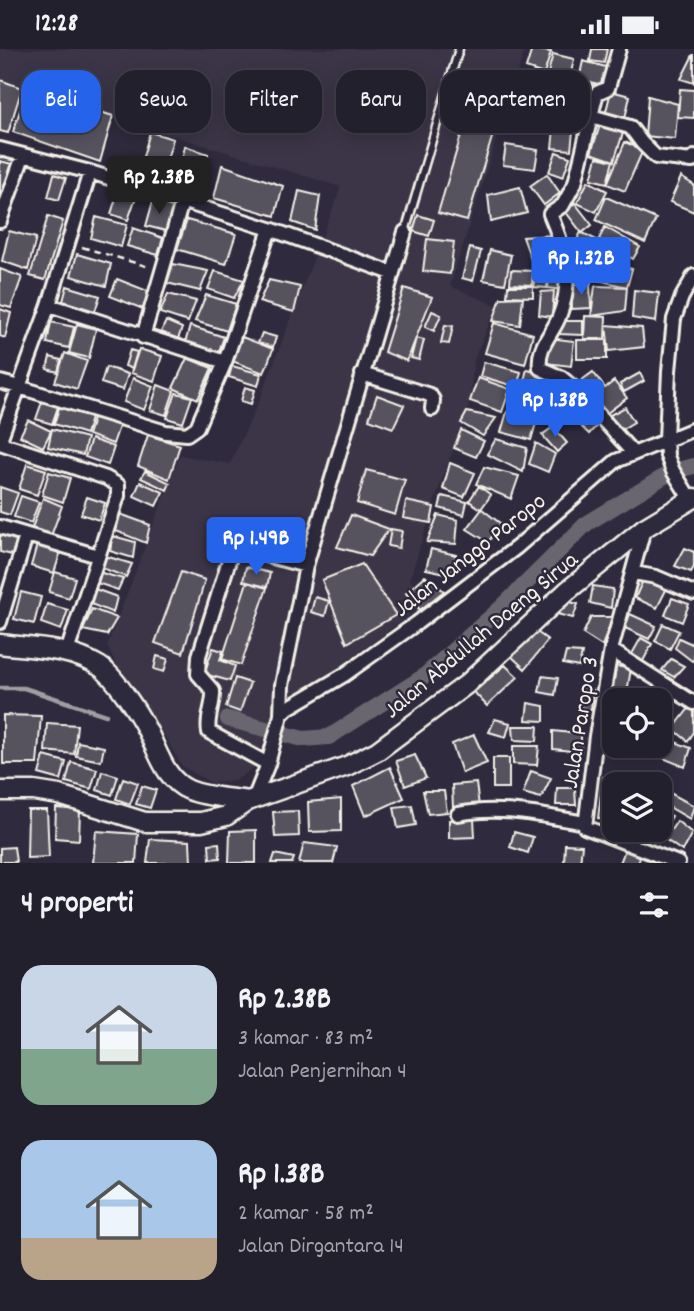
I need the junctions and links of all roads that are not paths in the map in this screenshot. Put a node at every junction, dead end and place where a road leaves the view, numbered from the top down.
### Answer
1 (459, 49) edge
2 (619, 49) edge
3 (591, 116) junction
4 (0, 149) edge
5 (23, 156) junction
6 (694, 157) edge
7 (90, 172) junction
8 (182, 202) junction
9 (0, 221) edge
10 (270, 229) junction
11 (405, 232) joint
12 (392, 273) junction
13 (694, 276) edge
14 (49, 305) junction
15 (143, 337) junction
16 (225, 362) junction
17 (362, 375) junction
18 (0, 381) edge
19 (19, 387) junction
20 (432, 409) dead end
21 (694, 429) edge
22 (666, 439) junction
23 (0, 442) edge
24 (633, 453) junction
25 (693, 499) edge
26 (0, 527) edge
27 (644, 528) junction
28 (26, 535) junction
29 (98, 556) junction
30 (306, 566) junction
31 (634, 573) junction
32 (694, 593) edge
33 (0, 622) edge
34 (0, 644) edge
35 (611, 650) junction
36 (67, 653) junction
37 (694, 703) edge
38 (279, 718) junction
39 (268, 764) junction
40 (0, 791) edge
41 (251, 800) junction
42 (458, 814) dead end
43 (585, 823) junction
44 (678, 863) edge

1 - 11 lane
2 - 3 street
3 - 6 street
3 - 24 street
4 - 5 street
5 - 7 street
5 - 9 street
7 - 8 street
7 - 14 street
8 - 10 street
8 - 15 street
10 - 12 street
10 - 16 street
11 - 12 street
12 - 17 street
13 - 22 street
14 - 15 street
14 - 19 street
15 - 16 street
16 - 19 street
17 - 20 street
17 - 30 street
18 - 19 street
19 - 23 street
21 - 22 street, Jalan Janggo Paropo
22 - 24 street, Jalan Janggo Paropo
22 - 25 street
23 - 29 street
24 - 38 street, Jalan Janggo Paropo
25 - 27 main road, Jalan Abdullah Daeng Sirua
26 - 28 street
27 - 31 street, Jalan Paropo 3
27 - 41 main road, Jalan Abdullah Daeng Sirua
28 - 29 street
28 - 33 street
29 - 36 street
30 - 38 street
30 - 39 street
31 - 32 street
31 - 35 street, Jalan Paropo 3
34 - 36 main road
35 - 37 street
35 - 43 street, Jalan Paropo 3
36 - 41 main road
38 - 39 street
39 - 41 street
40 - 41 main road, Jalan Abdullah Daeng Sirua
42 - 43 street
43 - 44 street, Jalan Paropo 3

